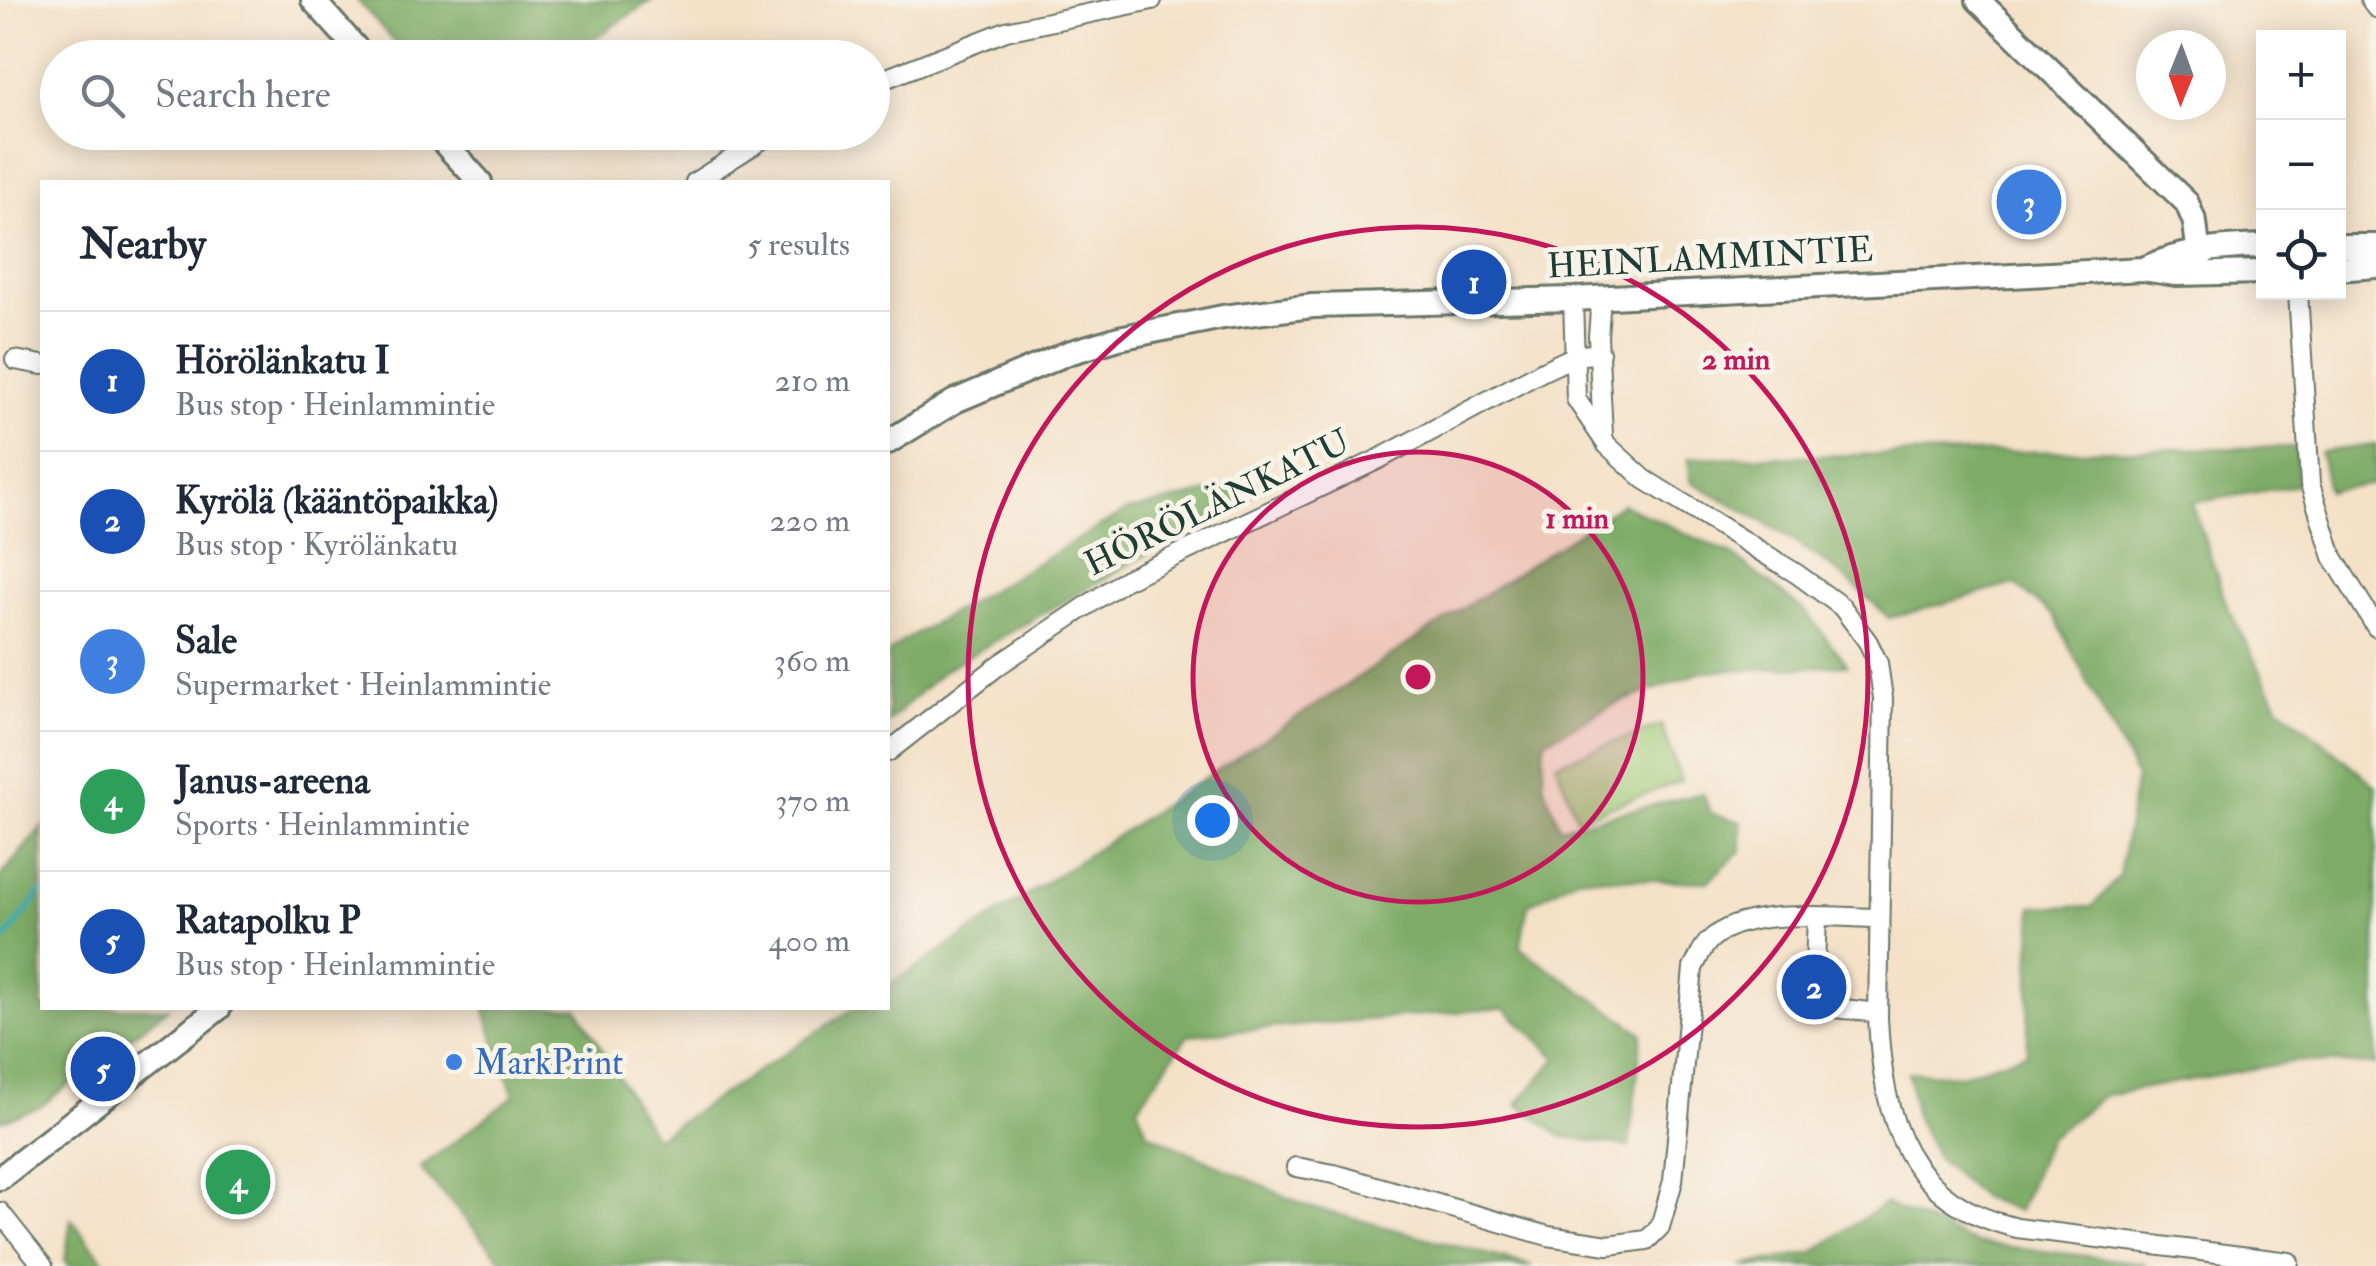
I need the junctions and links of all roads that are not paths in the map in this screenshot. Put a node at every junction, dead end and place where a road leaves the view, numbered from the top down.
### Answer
1 (313, 0) edge
2 (1152, 0) edge
3 (1978, 0) edge
4 (2370, 0) edge
5 (2376, 8) edge
6 (349, 40) edge
7 (890, 77) edge
8 (451, 150) edge
9 (746, 150) edge
10 (478, 180) edge
11 (698, 180) edge
12 (2256, 246) edge
13 (2346, 246) edge
14 (2376, 246) edge
15 (2199, 249) junction
16 (2376, 266) edge
17 (2346, 268) edge
18 (2143, 269) junction
19 (2256, 272) edge
20 (2201, 274) junction
21 (1601, 298) junction
22 (1573, 299) junction
23 (2298, 300) edge
24 (1600, 353) junction
25 (1575, 356) junction
26 (14, 360) dead end
27 (40, 364) edge
28 (1604, 440) junction
29 (890, 441) edge
30 (2376, 628) edge
31 (890, 750) edge
32 (1817, 918) junction
33 (1879, 918) junction
34 (217, 1010) edge
35 (1878, 1013) junction
36 (1296, 1167) dead end
37 (0, 1178) edge
38 (0, 1212) edge
39 (2289, 1262) dead end
40 (43, 1266) edge

1 - 6 street
2 - 7 street
3 - 15 street
4 - 5 street
8 - 10 street
9 - 11 street
12 - 15 street, HEINLAMMINTIE
13 - 14 street
15 - 18 street, HEINLAMMINTIE
15 - 20 street
16 - 17 street
18 - 20 street, HEINLAMMINTIE
18 - 21 street, HEINLAMMINTIE
19 - 20 street, HEINLAMMINTIE
21 - 22 street, HEINLAMMINTIE
21 - 24 street
22 - 25 street
22 - 29 street, HEINLAMMINTIE
23 - 30 street
24 - 25 street, HÖRÖLÄNKATU
24 - 28 street
25 - 28 street
25 - 31 street, HÖRÖLÄNKATU
26 - 27 street
28 - 33 street
32 - 33 street
32 - 35 street
32 - 36 street
33 - 35 street
34 - 37 street
35 - 39 street
38 - 40 street

